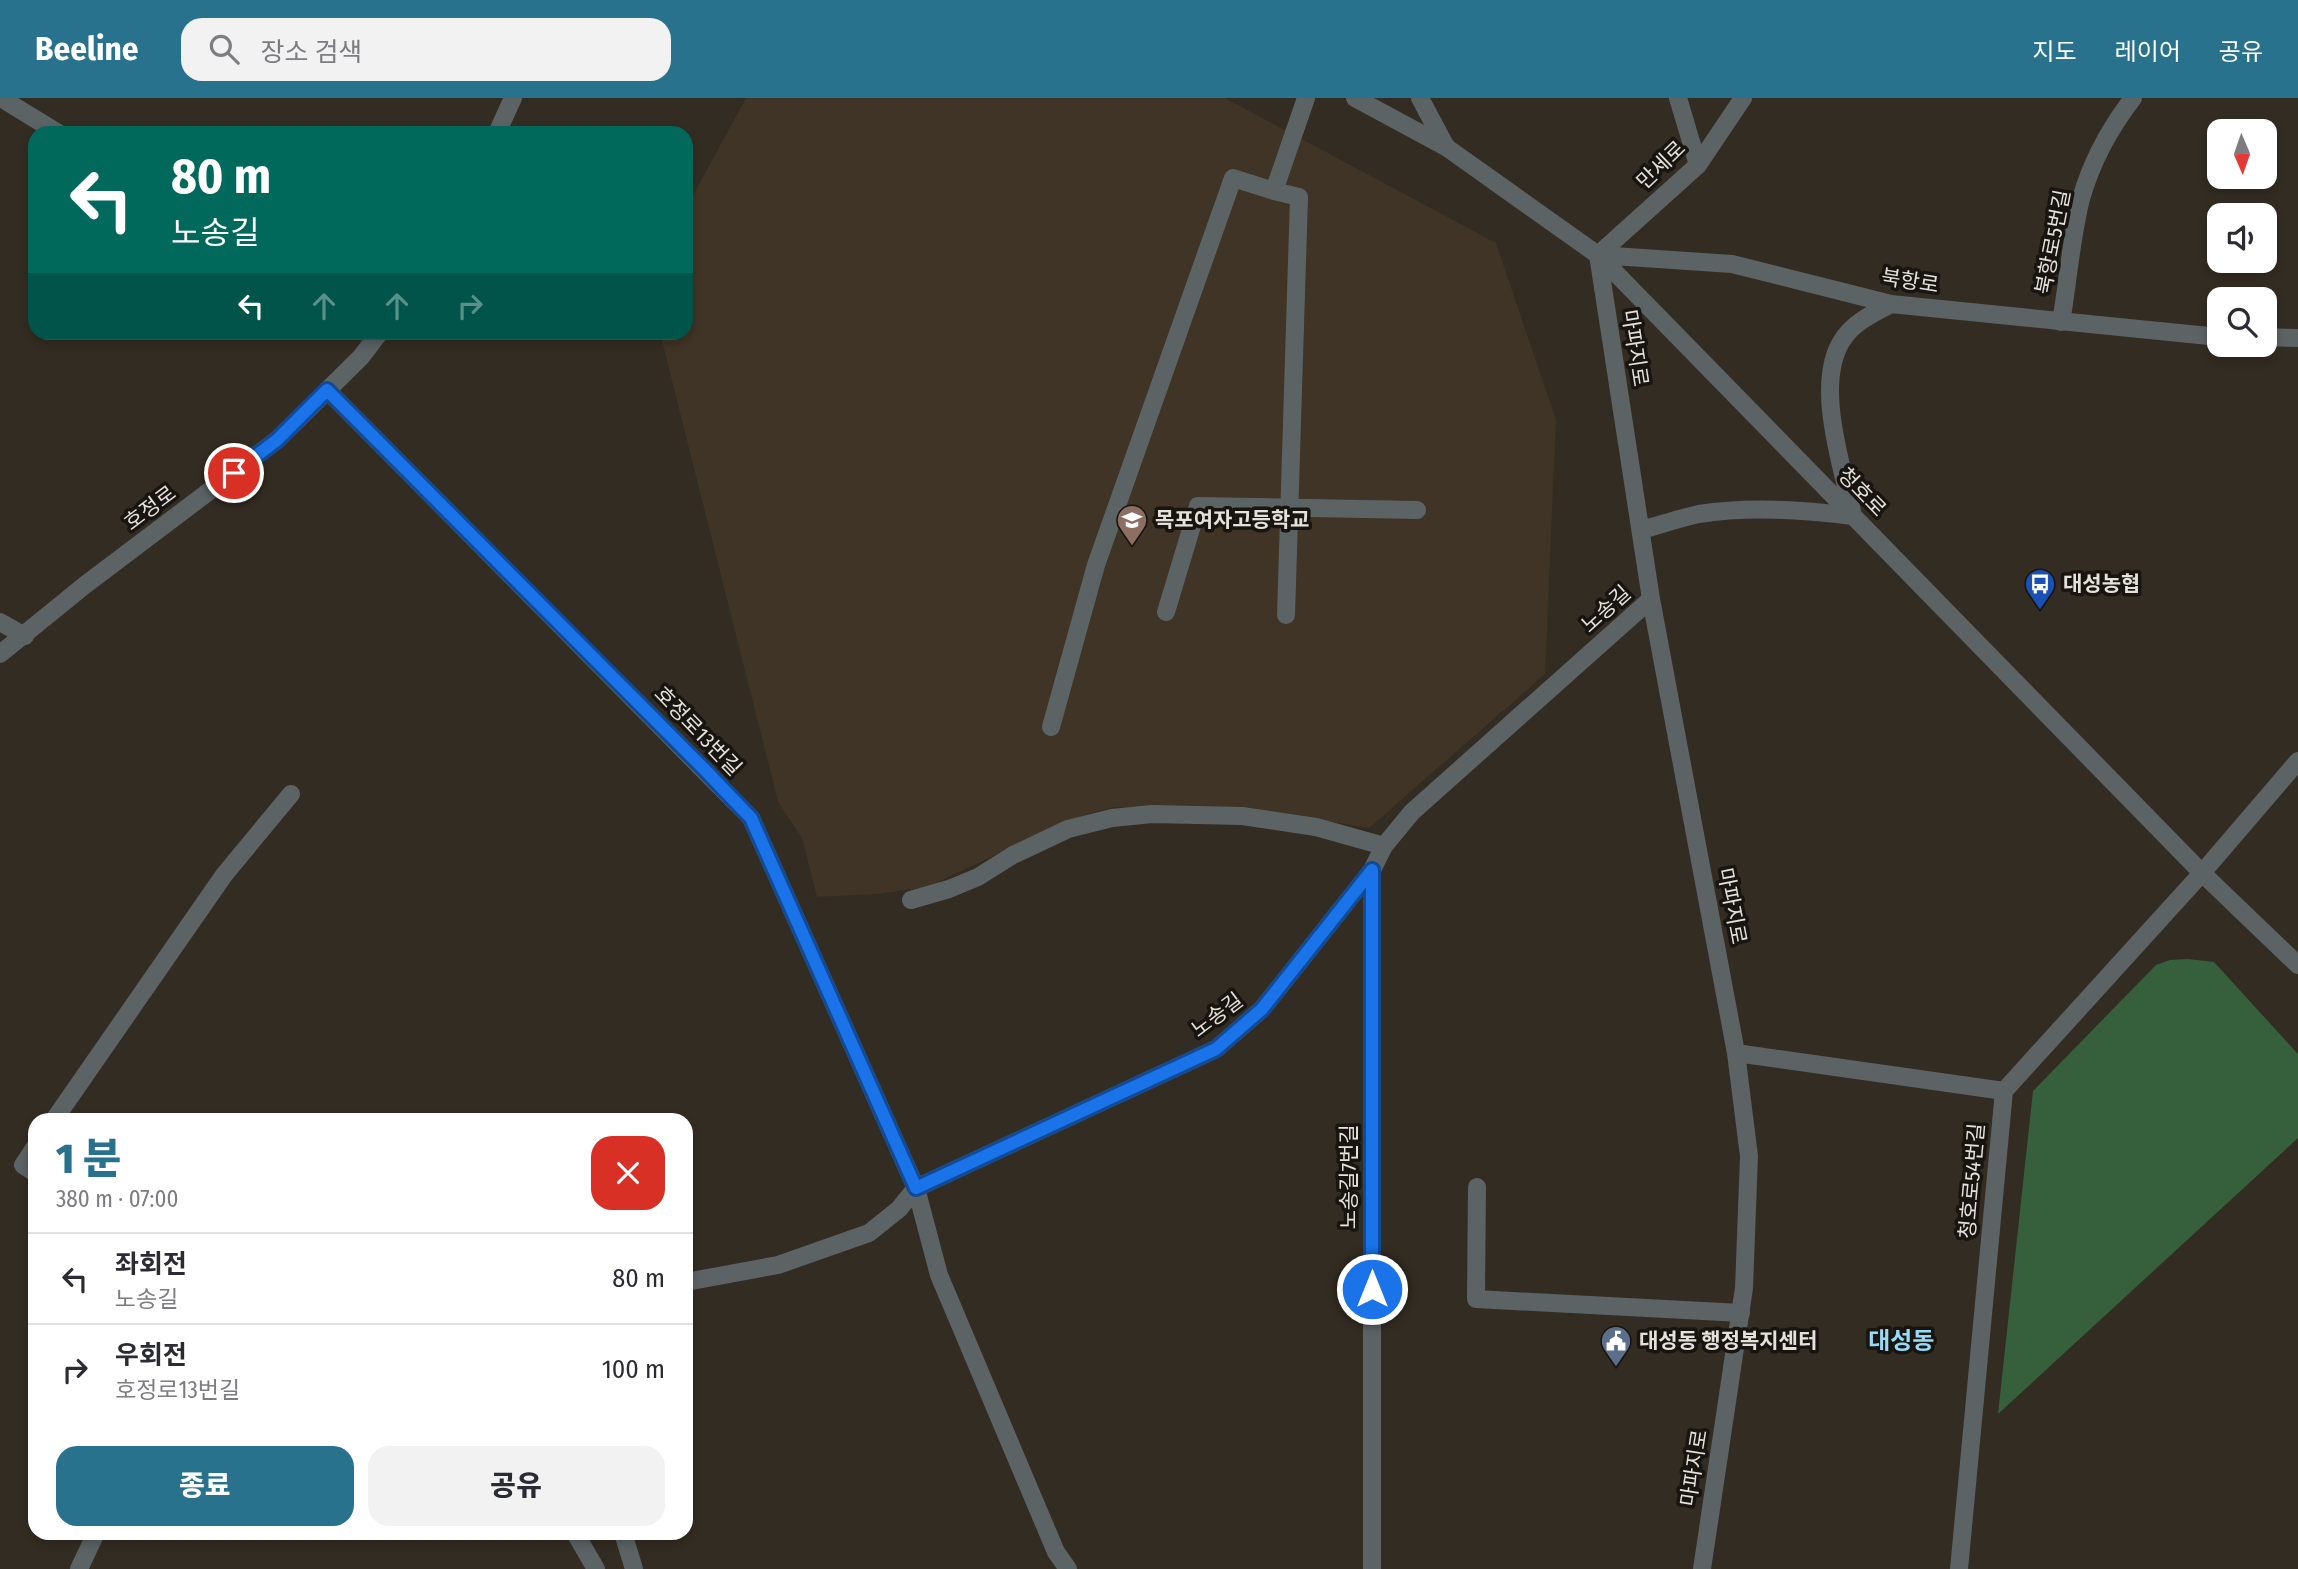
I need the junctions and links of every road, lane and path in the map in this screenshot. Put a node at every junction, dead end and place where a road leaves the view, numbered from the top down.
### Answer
1 (1, 98) edge
2 (513, 98) edge
3 (1306, 98) edge
4 (1355, 98) edge
5 (1419, 98) edge
6 (1678, 98) edge
7 (1743, 98) edge
8 (2133, 98) edge
9 (47, 126) edge
10 (500, 126) edge
11 (1446, 148) junction
12 (1698, 165) junction
13 (1274, 191) junction
14 (1598, 255) junction
15 (1891, 304) junction
16 (2061, 322) junction
17 (2207, 336) edge
18 (2277, 337) edge
19 (2298, 338) edge
20 (374, 340) edge
21 (327, 390) junction
22 (1289, 508) junction
23 (1417, 510) dead end
24 (1853, 516) junction
25 (1641, 530) junction
26 (1651, 599) junction
27 (1166, 611) dead end
28 (1286, 615) dead end
29 (0, 622) edge
30 (24, 636) junction
31 (0, 654) edge
32 (1051, 727) dead end
33 (2298, 761) edge
34 (291, 794) dead end
35 (1384, 846) junction
36 (1372, 870) junction
37 (2202, 873) junction
38 (911, 900) dead end
39 (2298, 965) edge
40 (1736, 1053) junction
41 (2004, 1091) junction
42 (59, 1113) edge
43 (1477, 1187) dead end
44 (916, 1188) junction
45 (693, 1281) edge
46 (1741, 1313) junction
47 (93, 1540) edge
48 (579, 1540) edge
49 (625, 1540) edge
50 (79, 1569) edge
51 (596, 1569) edge
52 (634, 1569) edge
53 (1068, 1569) edge
54 (1372, 1569) edge
55 (1702, 1569) edge
56 (1959, 1569) edge

1 - 9 street
2 - 10 street
3 - 13 street
4 - 11 street, 청호로
5 - 11 street
6 - 12 street
7 - 12 street, 만세로
8 - 16 street, 북항로5번길
11 - 14 street, 청호로
12 - 14 street, 만세로
13 - 22 street
13 - 32 street
14 - 15 street, 북항로
14 - 24 street, 청호로
14 - 25 street, 마파지로
15 - 16 street, 북항로
15 - 24 street
16 - 17 street, 북항로
18 - 19 street
20 - 21 street, 호정로
21 - 30 street, 호정로
21 - 44 street, 호정로13번길
22 - 23 street
22 - 27 street
22 - 28 street
24 - 25 street
24 - 37 street, 청호로
25 - 26 street, 마파지로
26 - 35 street, 노송길
26 - 40 street, 마파지로
29 - 30 street
30 - 31 street, 호정로
33 - 37 street
34 - 42 street
35 - 36 street, 노송길
35 - 38 street
36 - 44 street, 노송길
36 - 54 street, 노송길7번길
37 - 39 street, 청호로
37 - 41 street
40 - 41 street
40 - 46 street, 마파지로
41 - 56 street, 청호로54번길
43 - 46 street
44 - 45 street, 노송길
44 - 53 street, 호정로13번길
46 - 55 street, 마파지로
47 - 50 street
48 - 51 street
49 - 52 street

